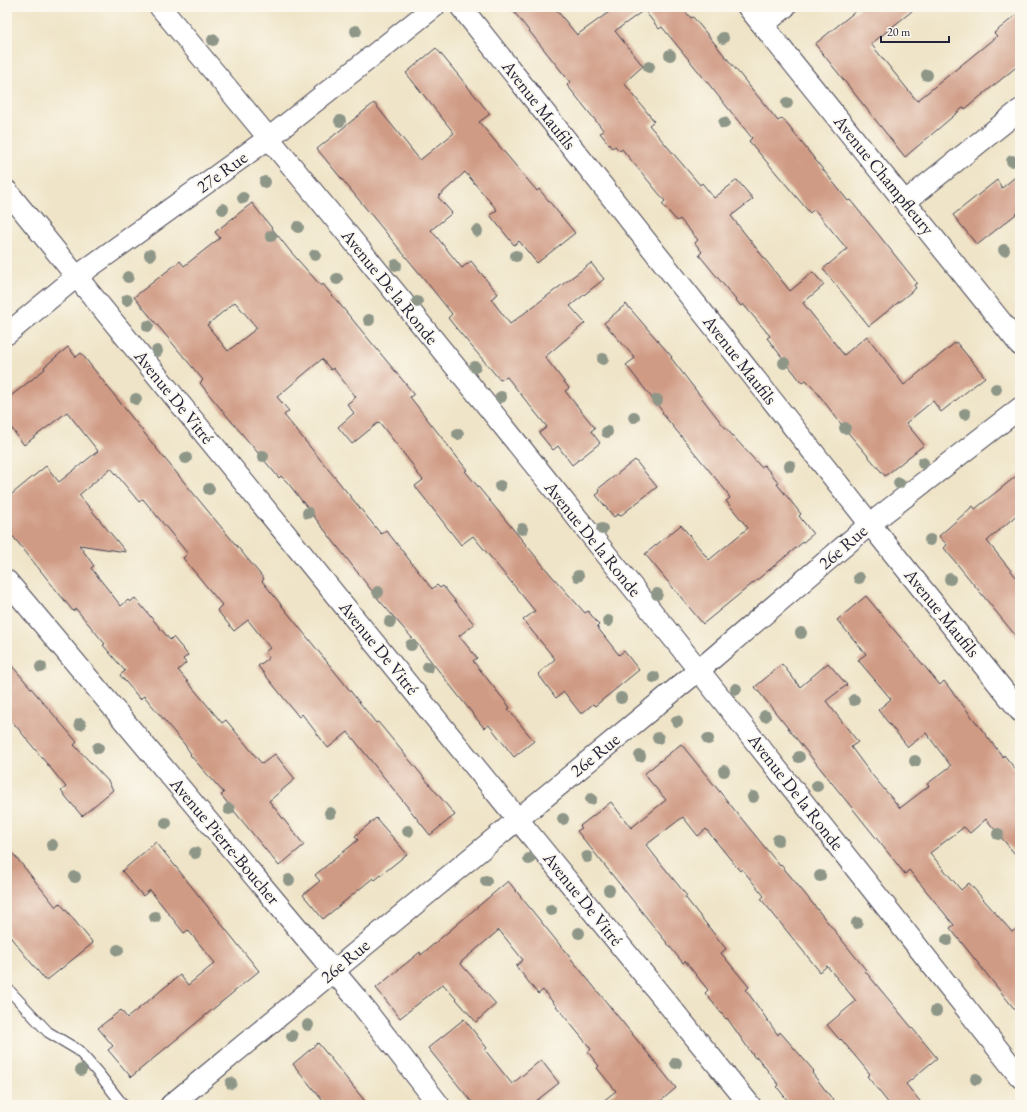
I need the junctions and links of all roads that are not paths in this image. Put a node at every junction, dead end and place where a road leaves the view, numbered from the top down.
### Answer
1 (160, 7) edge
2 (434, 7) edge
3 (461, 7) edge
4 (748, 7) edge
5 (786, 7) edge
6 (762, 25) junction
7 (1020, 110) edge
8 (269, 138) junction
9 (7, 191) edge
10 (906, 201) junction
11 (76, 277) junction
12 (7, 334) edge
13 (1020, 345) edge
14 (1020, 408) edge
15 (870, 524) junction
16 (7, 581) edge
17 (699, 670) junction
18 (1020, 711) edge
19 (517, 819) junction
20 (333, 971) junction
21 (7, 988) edge
22 (1020, 1077) edge
23 (123, 1105) edge
24 (171, 1105) edge
25 (439, 1105) edge
26 (750, 1105) edge

1 - 8 street, Avenue De la Ronde
2 - 8 street, 27e Rue
3 - 15 street, Avenue Maufils
4 - 6 street, Avenue Champfleury
5 - 6 street
6 - 10 street, Avenue Champfleury
7 - 10 street
8 - 11 street, 27e Rue
8 - 17 street, Avenue De la Ronde
9 - 11 street, Avenue De Vitré
10 - 13 street, Avenue Champfleury
11 - 12 street, 27e Rue
11 - 19 street, Avenue De Vitré
14 - 15 street, 26e Rue
15 - 17 street, 26e Rue
15 - 18 street, Avenue Maufils
16 - 20 street, Avenue Pierre-Boucher
17 - 19 street, 26e Rue
17 - 22 street, Avenue De la Ronde
19 - 20 street, 26e Rue
19 - 26 street, Avenue De Vitré
20 - 24 street, 26e Rue
20 - 25 street, Avenue Pierre-Boucher
21 - 23 lane

